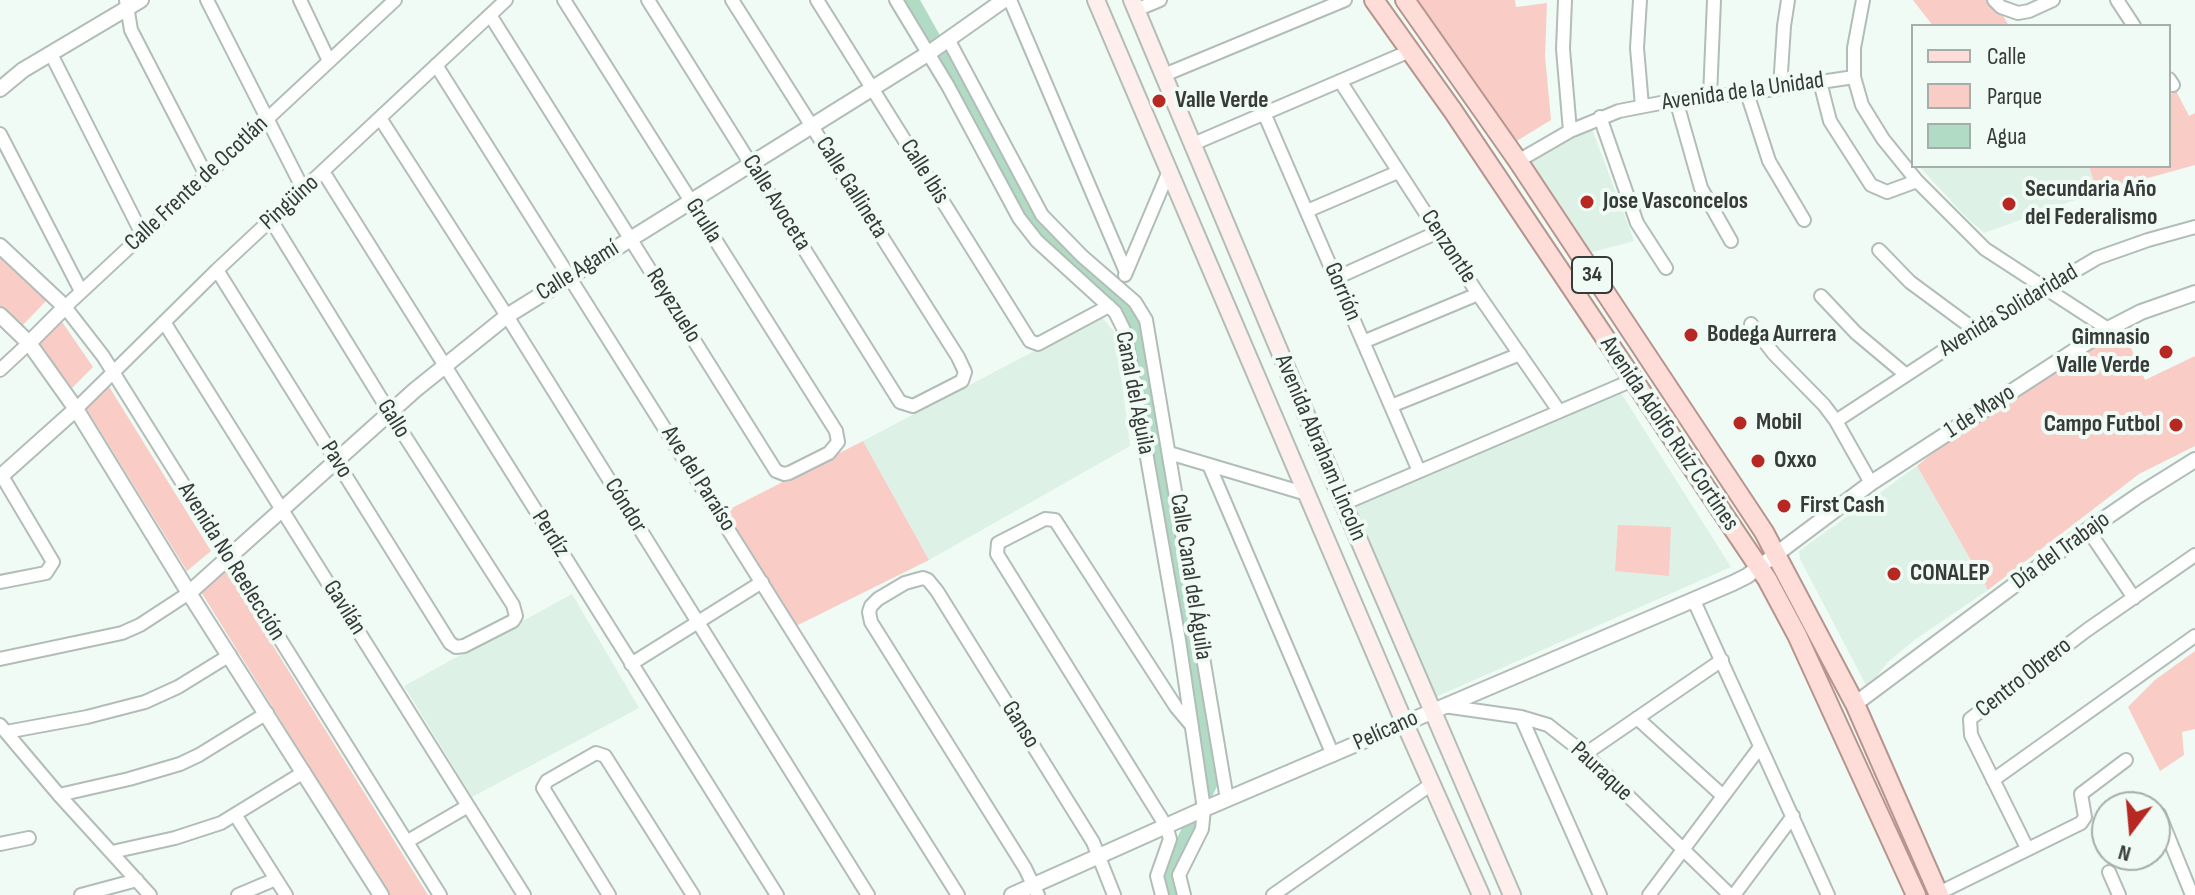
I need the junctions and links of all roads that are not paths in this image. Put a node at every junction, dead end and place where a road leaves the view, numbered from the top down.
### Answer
1 (141, 0) edge
2 (207, 0) edge
3 (300, 0) edge
4 (506, 0) edge
5 (564, 0) edge
6 (648, 0) edge
7 (732, 0) edge
8 (817, 0) edge
9 (896, 0) edge
10 (1007, 0) edge
11 (1096, 0) edge
12 (1160, 0) edge
13 (1345, 0) edge
14 (1374, 0) edge
15 (1405, 0) edge
16 (1565, 0) edge
17 (1640, 0) edge
18 (1714, 0) edge
19 (1788, 0) edge
20 (1863, 0) edge
21 (1994, 0) edge
22 (2053, 0) edge
23 (2117, 0) edge
24 (393, 1) edge
25 (126, 5) edge
26 (1134, 5) edge
27 (490, 15) junction
28 (2133, 24) edge
29 (938, 46) junction
30 (1410, 51) junction
31 (51, 54) junction
32 (329, 61) junction
33 (436, 65) junction
34 (1164, 75) junction
35 (1854, 77) junction
36 (1340, 81) junction
37 (1820, 82) junction
38 (872, 87) junction
39 (1780, 88) junction
40 (0, 89) edge
41 (1747, 93) junction
42 (1710, 97) junction
43 (1676, 100) junction
44 (1642, 106) junction
45 (1453, 111) junction
46 (1264, 113) junction
47 (1600, 117) junction
48 (380, 118) junction
49 (267, 119) junction
50 (812, 125) junction
51 (1570, 131) junction
52 (0, 134) edge
53 (1193, 144) junction
54 (1518, 161) junction
55 (750, 162) junction
56 (1169, 171) junction
57 (1398, 172) junction
58 (324, 173) junction
59 (206, 175) junction
60 (1917, 181) junction
61 (1502, 184) junction
62 (304, 191) junction
63 (690, 201) junction
64 (1307, 211) junction
65 (271, 220) junction
66 (1804, 220) dead end
67 (2195, 227) edge
68 (1438, 232) junction
69 (142, 234) junction
70 (630, 238) junction
71 (1731, 241) dead end
72 (0, 246) edge
73 (1574, 247) junction
74 (1879, 250) dead end
75 (1666, 268) dead end
76 (217, 270) junction
77 (1126, 272) junction
78 (570, 275) junction
79 (1336, 278) junction
80 (1119, 287) junction
81 (2044, 289) junction
82 (81, 291) junction
83 (2195, 293) edge
84 (1478, 294) junction
85 (1821, 296) dead end
86 (1109, 306) junction
87 (65, 307) junction
88 (0, 315) edge
89 (507, 316) junction
90 (164, 322) junction
91 (1751, 324) dead end
92 (2108, 329) junction
93 (1975, 330) junction
94 (1363, 342) junction
95 (29, 343) junction
96 (1520, 354) junction
97 (444, 365) junction
98 (0, 370) edge
99 (112, 372) junction
100 (1905, 374) junction
101 (1633, 380) junction
102 (904, 405) joint
103 (1391, 406) junction
104 (76, 409) junction
105 (1559, 411) junction
106 (390, 413) junction
107 (1836, 421) junction
108 (1169, 453) junction
109 (2195, 460) edge
110 (337, 461) junction
111 (1209, 465) junction
112 (1419, 471) junction
113 (780, 474) joint
114 (1, 477) edge
115 (1871, 483) junction
116 (1307, 494) junction
117 (1343, 504) junction
118 (282, 509) junction
119 (2088, 530) junction
120 (1776, 553) junction
121 (229, 556) junction
122 (2193, 560) edge
123 (1759, 565) junction
124 (0, 582) edge
125 (762, 582) junction
126 (189, 593) junction
127 (2134, 598) junction
128 (1694, 601) junction
129 (697, 622) junction
130 (1797, 635) junction
131 (2195, 636) edge
132 (456, 647) joint
133 (230, 655) junction
134 (0, 659) edge
135 (1722, 660) junction
136 (631, 664) junction
137 (1855, 704) junction
138 (1438, 709) junction
139 (267, 713) junction
140 (1521, 717) junction
141 (1637, 718) junction
142 (1405, 724) junction
143 (1192, 726) junction
144 (3, 729) edge
145 (1760, 747) junction
146 (1585, 754) junction
147 (1333, 755) junction
148 (2126, 760) dead end
149 (304, 772) junction
150 (1993, 780) junction
151 (1433, 783) junction
152 (59, 795) junction
153 (1723, 796) junction
154 (1227, 799) junction
155 (468, 806) junction
156 (1204, 809) junction
157 (236, 816) junction
158 (1793, 816) junction
159 (1166, 826) junction
160 (29, 838) dead end
161 (408, 841) junction
162 (2171, 843) edge
163 (0, 844) edge
164 (2027, 848) junction
165 (1683, 849) junction
166 (112, 852) junction
167 (1100, 857) junction
168 (2109, 872) dead end
169 (276, 879) junction
170 (137, 880) junction
171 (1037, 890) edge
172 (244, 894) edge
173 (1939, 894) edge
174 (81, 895) edge
175 (150, 895) edge
176 (286, 895) edge
177 (381, 895) edge
178 (440, 895) edge
179 (524, 895) edge
180 (609, 895) edge
181 (693, 895) edge
182 (777, 895) edge
183 (868, 895) edge
184 (958, 895) edge
185 (1012, 895) edge
186 (1114, 895) edge
187 (1162, 895) edge
188 (1184, 895) edge
189 (1273, 895) edge
190 (1481, 895) edge
191 (1512, 895) edge
192 (1600, 895) edge
193 (1649, 895) edge
194 (1732, 895) edge
195 (1828, 895) edge
196 (1916, 895) edge
197 (2119, 895) edge
198 (2192, 895) edge

1 - 25 street
2 - 49 street
3 - 32 street
4 - 27 street, Pingüino
5 - 63 street, Grulla
6 - 55 street, Calle Avoceta
7 - 50 street, Calle Gallineta
8 - 38 street, Calle Ibis
9 - 29 street, Canal del Aguila
10 - 29 street, Calle Agamí
10 - 77 street
11 - 56 main road
12 - 26 street
13 - 34 street
14 - 30 main road, Avenida Adolfo Ruíz Cortines / 34
15 - 54 main road, Avenida Adolfo Ruíz Cortines / 34
16 - 51 street
17 - 44 street
18 - 42 street
19 - 39 street
20 - 35 street
21 - 22 street
23 - 28 street
24 - 32 street, Calle Frente de Ocotlán
25 - 31 street
25 - 59 street
26 - 34 main road, Avenida Abraham Lincoln
27 - 33 street, Pingüino
27 - 70 street, Reyezuelo
29 - 38 street, Calle Agamí
29 - 80 street, Calle Canal del Águila
29 - 86 street, Canal del Aguila
30 - 36 street
30 - 45 main road, Avenida Adolfo Ruíz Cortines / 34
31 - 40 street
31 - 69 street
32 - 49 street, Calle Frente de Ocotlán
33 - 48 street, Pingüino
33 - 78 street, Ave del Paraíso
34 - 53 main road, Avenida Abraham Lincoln
35 - 37 street, Avenida de la Unidad
35 - 60 street, Avenida de la Unidad
36 - 46 street
36 - 57 street, Cenzontle
37 - 39 street, Avenida de la Unidad
37 - 60 street
38 - 50 street, Calle Agamí
38 - 86 street, Calle Ibis
39 - 41 street, Avenida de la Unidad
41 - 42 street, Avenida de la Unidad
41 - 66 street
42 - 43 street, Avenida de la Unidad
43 - 44 street, Avenida de la Unidad
43 - 71 street
44 - 47 street, Avenida de la Unidad
45 - 54 main road
45 - 61 main road, Avenida Adolfo Ruíz Cortines / 34
46 - 53 street
46 - 64 street, Gorrión
47 - 51 street, Avenida de la Unidad
47 - 75 street
48 - 58 street, Pingüino
48 - 89 street, Cóndor
49 - 59 street, Calle Frente de Ocotlán
49 - 62 street
50 - 55 street, Calle Agamí
50 - 102 street, Calle Gallineta
51 - 54 street, Avenida de la Unidad
52 - 82 street
53 - 117 main road, Avenida Abraham Lincoln
54 - 73 main road, Avenida Adolfo Ruíz Cortines / 34
55 - 63 street, Calle Agamí
55 - 102 street, Calle Avoceta
56 - 77 street
56 - 116 main road
57 - 64 street
57 - 68 street, Cenzontle
58 - 62 street, Pingüino
58 - 97 street, Perdíz
59 - 69 street, Calle Frente de Ocotlán
60 - 81 street, Avenida de la Unidad
61 - 73 main road
61 - 101 main road, Avenida Adolfo Ruíz Cortines / 34
62 - 65 street, Pingüino
63 - 70 street, Calle Agamí
63 - 113 street, Grulla
64 - 79 street, Gorrión
65 - 76 street, Pingüino
65 - 106 street, Gallo
67 - 81 street, Avenida Solidaridad
68 - 79 street
68 - 84 street, Cenzontle
69 - 82 street, Calle Frente de Ocotlán
70 - 78 street, Calle Agamí
70 - 113 street, Reyezuelo
72 - 87 street, Avenida No Reelección
73 - 120 main road, Avenida Adolfo Ruíz Cortines / 34
74 - 93 street
76 - 90 street, Pingüino
76 - 110 street, Pavo
77 - 80 street
78 - 89 street, Calle Agamí
78 - 125 street, Ave del Paraíso
79 - 94 street, Gorrión
80 - 108 street, Calle Canal del Águila
81 - 92 street, Avenida de la Unidad
81 - 93 street, Avenida Solidaridad
82 - 87 street, Calle Frente de Ocotlán
83 - 92 street, 1 de Mayo
84 - 94 street
84 - 96 street, Cenzontle
85 - 100 street
86 - 143 street, Canal del Aguila
87 - 95 street, Calle Frente de Ocotlán
87 - 99 street, Avenida No Reelección
88 - 95 street
89 - 97 street, Calle Agamí
89 - 129 street, Cóndor
90 - 99 street, Pingüino
90 - 118 street, Gavilán
91 - 107 street
92 - 115 street, 1 de Mayo
93 - 100 street, Avenida Solidaridad
94 - 103 street, Gorrión
95 - 98 street, Calle Frente de Ocotlán
95 - 104 street
96 - 103 street
96 - 105 street, Cenzontle
97 - 106 street, Calle Agamí
97 - 136 street, Perdíz
99 - 104 street, Pingüino
99 - 121 street, Avenida No Reelección
100 - 107 street, Avenida Solidaridad
101 - 105 street
101 - 123 main road, Avenida Adolfo Ruíz Cortines / 34
103 - 112 street, Gorrión
104 - 114 street
104 - 126 street
105 - 112 street
106 - 110 street, Calle Agamí
106 - 132 street, Gallo
107 - 115 street
108 - 111 street
108 - 154 street, Calle Canal del Águila
109 - 119 street, Día del Trabajo
110 - 118 street, Calle Agamí
110 - 132 street, Pavo
111 - 116 street
111 - 147 street
112 - 117 street
114 - 124 street
115 - 120 street, 1 de Mayo
116 - 142 main road
117 - 138 main road, Avenida Abraham Lincoln
118 - 121 street, Calle Agamí
118 - 155 street, Gavilán
119 - 127 street
119 - 137 street, Día del Trabajo
120 - 123 street, 1 de Mayo
120 - 137 main road, Avenida Adolfo Ruíz Cortines / 34
121 - 126 street, Calle Agamí
121 - 161 street, Avenida No Reelección
122 - 127 street, Centro Obrero
123 - 128 street, Pelícano
123 - 130 main road, Avenida Adolfo Ruíz Cortines / 34
125 - 129 street
125 - 184 street, Ave del Paraíso
126 - 133 street
126 - 134 street
127 - 150 street, Centro Obrero
128 - 135 street
128 - 138 street, Pelícano
129 - 136 street
129 - 183 street, Cóndor
130 - 137 main road
130 - 196 main road, Avenida Adolfo Ruíz Cortines / 34
131 - 150 street
133 - 139 street
133 - 144 street
135 - 141 street
135 - 145 street
136 - 182 street, Perdíz
137 - 173 main road, Avenida Adolfo Ruíz Cortines / 34
138 - 140 street, Pauraque
138 - 142 street, Pelícano
138 - 191 main road, Avenida Abraham Lincoln
139 - 149 street
139 - 152 street
140 - 146 street, Pauraque
140 - 192 street
141 - 146 street
141 - 153 street
142 - 147 street, Pelícano
142 - 151 main road
143 - 156 street, Canal del Aguila
143 - 159 street
144 - 152 street
145 - 153 street
145 - 158 street
146 - 165 street, Pauraque
147 - 154 street, Pelícano
148 - 164 street
149 - 157 street
149 - 177 street
150 - 164 street, Centro Obrero
151 - 189 street
151 - 190 main road
152 - 166 street
153 - 165 street
154 - 156 street, Pelícano
155 - 161 street
155 - 179 street, Gavilán
156 - 159 street, Pelícano
156 - 188 street
157 - 166 street
157 - 169 street
158 - 194 street
158 - 195 street
159 - 167 street, Pelícano
159 - 187 street
160 - 163 street
161 - 178 street, Avenida No Reelección
162 - 198 street
164 - 173 street
165 - 193 street
165 - 194 street, Pauraque
166 - 170 street
167 - 171 street, Pelícano
167 - 171 street, Ganso
167 - 186 street, Ganso
168 - 197 street
169 - 172 street
169 - 176 street
170 - 174 street
170 - 175 street
171 - 185 street, Pelícano
180 - 181 street

